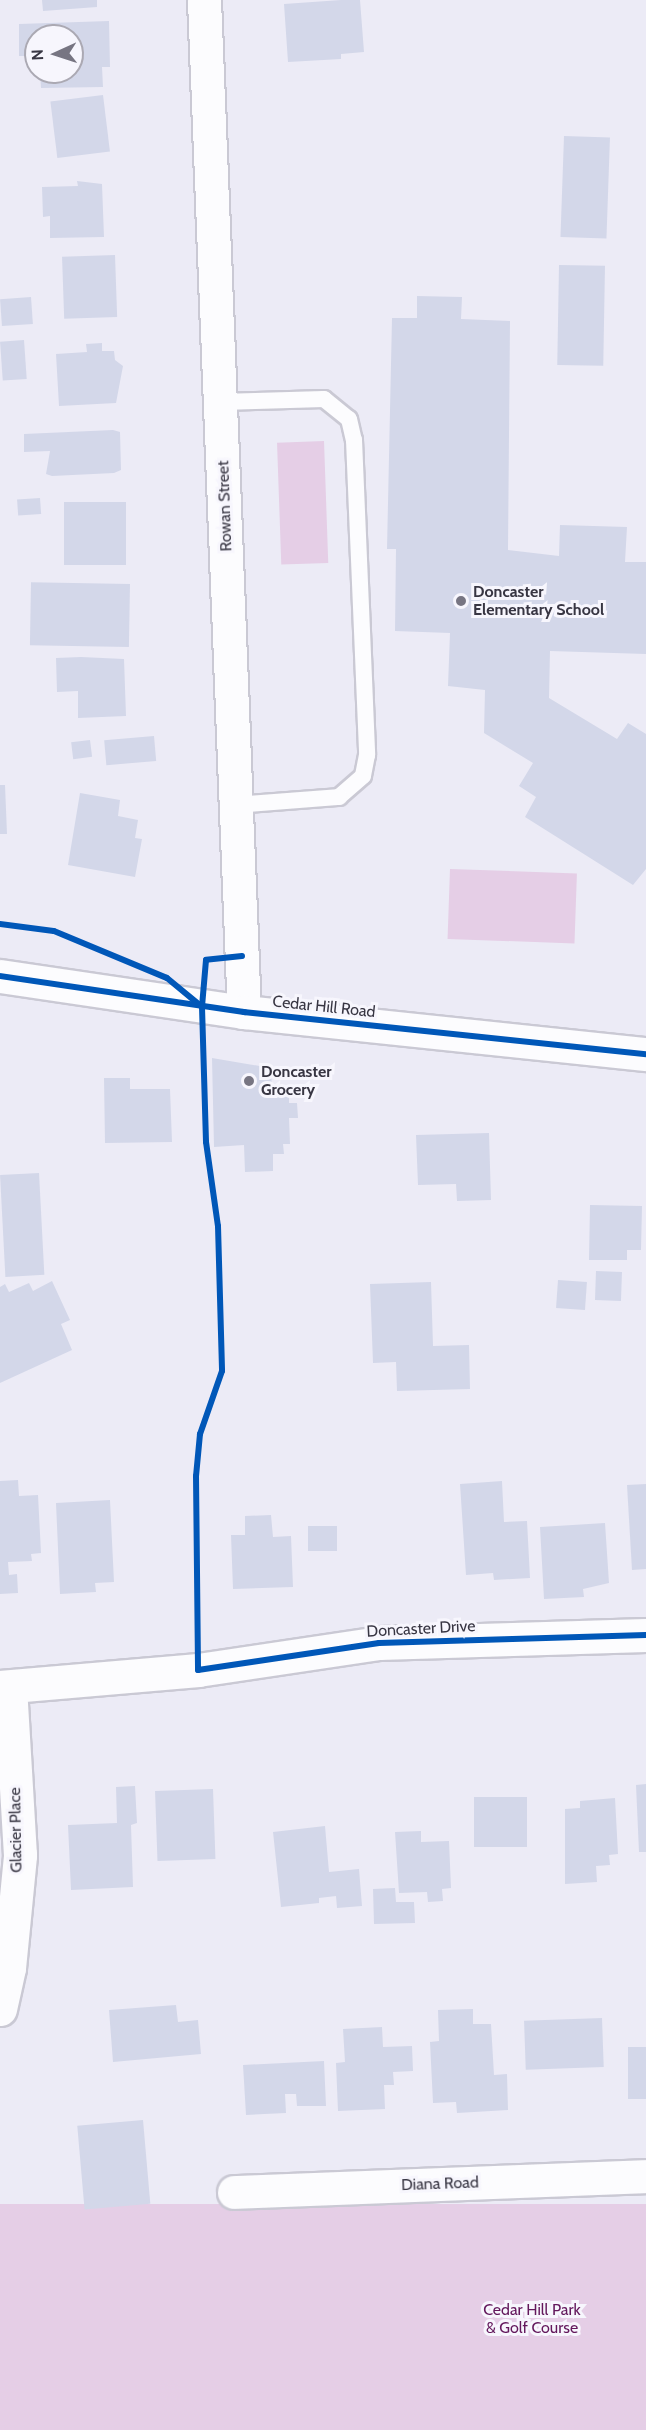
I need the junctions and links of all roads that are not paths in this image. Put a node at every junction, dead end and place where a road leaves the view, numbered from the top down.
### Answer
1 (204, 0) edge
2 (221, 402) junction
3 (236, 805) junction
4 (0, 976) edge
5 (244, 1012) junction
6 (646, 1054) edge
7 (646, 1635) edge
8 (5, 1687) edge
9 (0, 2009) edge
10 (646, 2176) edge
11 (234, 2192) dead end

1 - 2 street, Rowan Street
2 - 3 street, Rowan Street
2 - 3 lane
3 - 5 street, Rowan Street
4 - 5 street, Cedar Hill Road
5 - 6 street, Cedar Hill Road
7 - 8 street, Doncaster Drive
8 - 9 street, Glacier Place
10 - 11 street, Diana Road

